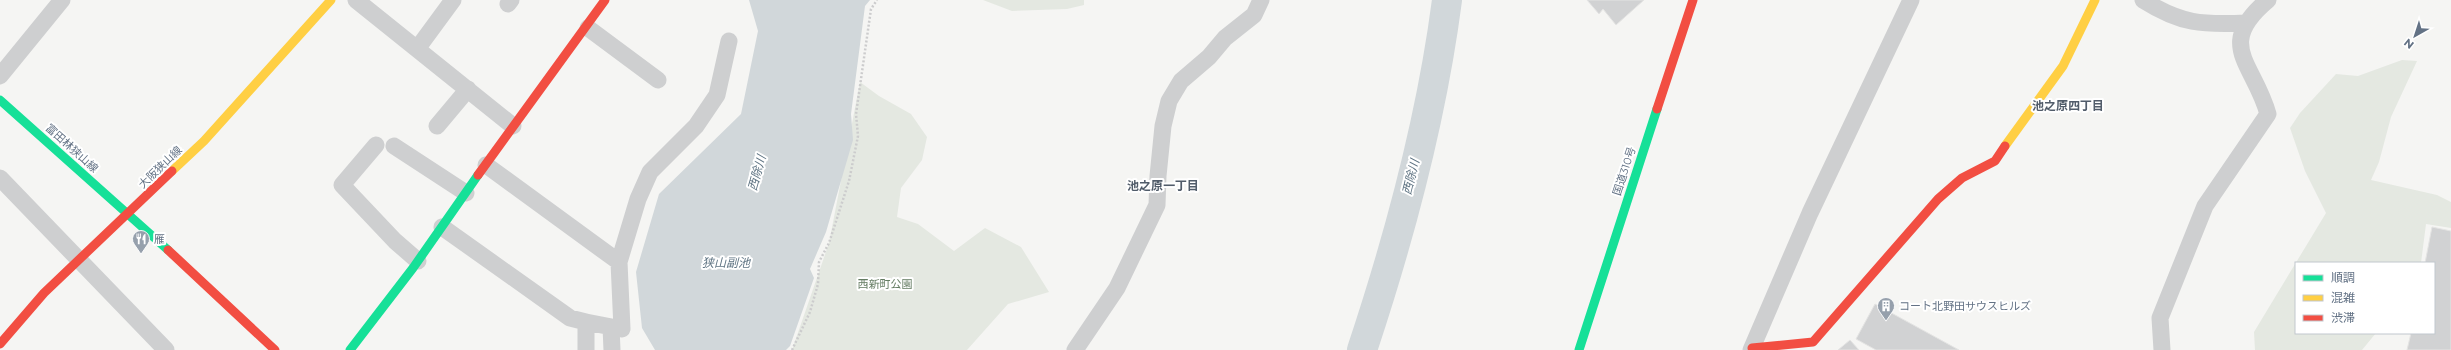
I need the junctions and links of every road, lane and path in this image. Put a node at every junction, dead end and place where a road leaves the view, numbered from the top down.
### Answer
1 (62, 0) edge
2 (331, 0) edge
3 (356, 0) edge
4 (453, 0) edge
5 (605, 0) edge
6 (877, 0) edge
7 (1261, 0) edge
8 (1693, 0) edge
9 (1911, 0) edge
10 (2095, 0) edge
11 (2143, 0) edge
12 (2268, 0) edge
13 (2246, 23) junction
14 (588, 28) junction
15 (729, 41) dead end
16 (417, 49) junction
17 (0, 76) edge
18 (658, 80) dead end
19 (468, 88) junction
20 (0, 100) edge
21 (437, 126) dead end
22 (513, 126) junction
23 (376, 144) dead end
24 (394, 146) dead end
25 (486, 165) junction
26 (0, 178) edge
27 (466, 193) junction
28 (128, 214) junction
29 (442, 227) junction
30 (79, 260) junction
31 (418, 261) junction
32 (619, 262) junction
33 (586, 322) junction
34 (611, 327) junction
35 (0, 344) edge
36 (1752, 349) edge
37 (166, 350) edge
38 (275, 350) edge
39 (350, 350) edge
40 (586, 350) edge
41 (612, 350) edge
42 (792, 350) edge
43 (1075, 350) edge
44 (1579, 350) edge
45 (2162, 350) edge

1 - 17 street
2 - 28 main road, 大阪狭山線
3 - 16 street
4 - 16 street
5 - 14 main road
6 - 42 path
7 - 43 street
8 - 44 main road, 国道310号
9 - 36 street
10 - 36 main road
11 - 13 street
12 - 13 street
13 - 45 street
14 - 18 street
14 - 22 main road
15 - 32 street
16 - 19 street
19 - 21 street
19 - 22 street
20 - 28 main road, 富田林狭山線
22 - 25 main road
23 - 31 street
24 - 27 street
25 - 27 main road
25 - 32 street
26 - 30 street
27 - 29 main road
28 - 30 main road, 大阪狭山線
28 - 38 main road, 富田林狭山線
29 - 31 main road
29 - 33 street
30 - 35 main road, 大阪狭山線
30 - 37 street
31 - 39 main road
32 - 34 street
33 - 34 street
33 - 40 street
34 - 41 street

